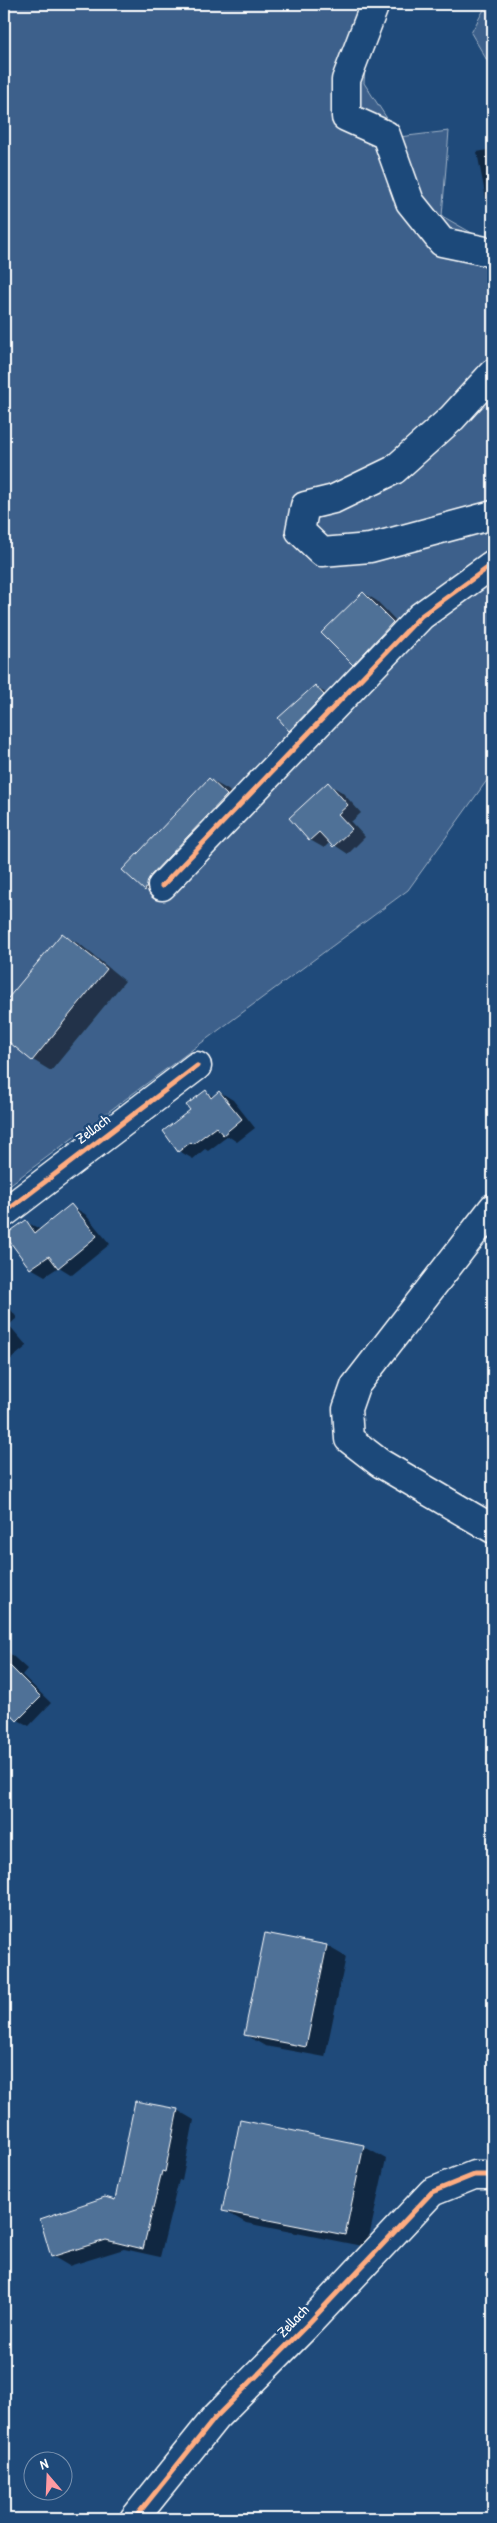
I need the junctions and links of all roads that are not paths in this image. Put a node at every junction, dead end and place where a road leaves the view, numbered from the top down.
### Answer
1 (375, 4) edge
2 (493, 255) edge
3 (493, 373) edge
4 (493, 515) edge
5 (493, 564) edge
6 (162, 886) dead end
7 (197, 1066) dead end
8 (493, 1208) edge
9 (4, 1213) edge
10 (493, 1529) edge
11 (493, 2175) edge
12 (134, 2519) edge

1 - 2 street
3 - 4 street
5 - 6 street
7 - 9 street, Zellach
8 - 10 street
11 - 12 street, Zellach

